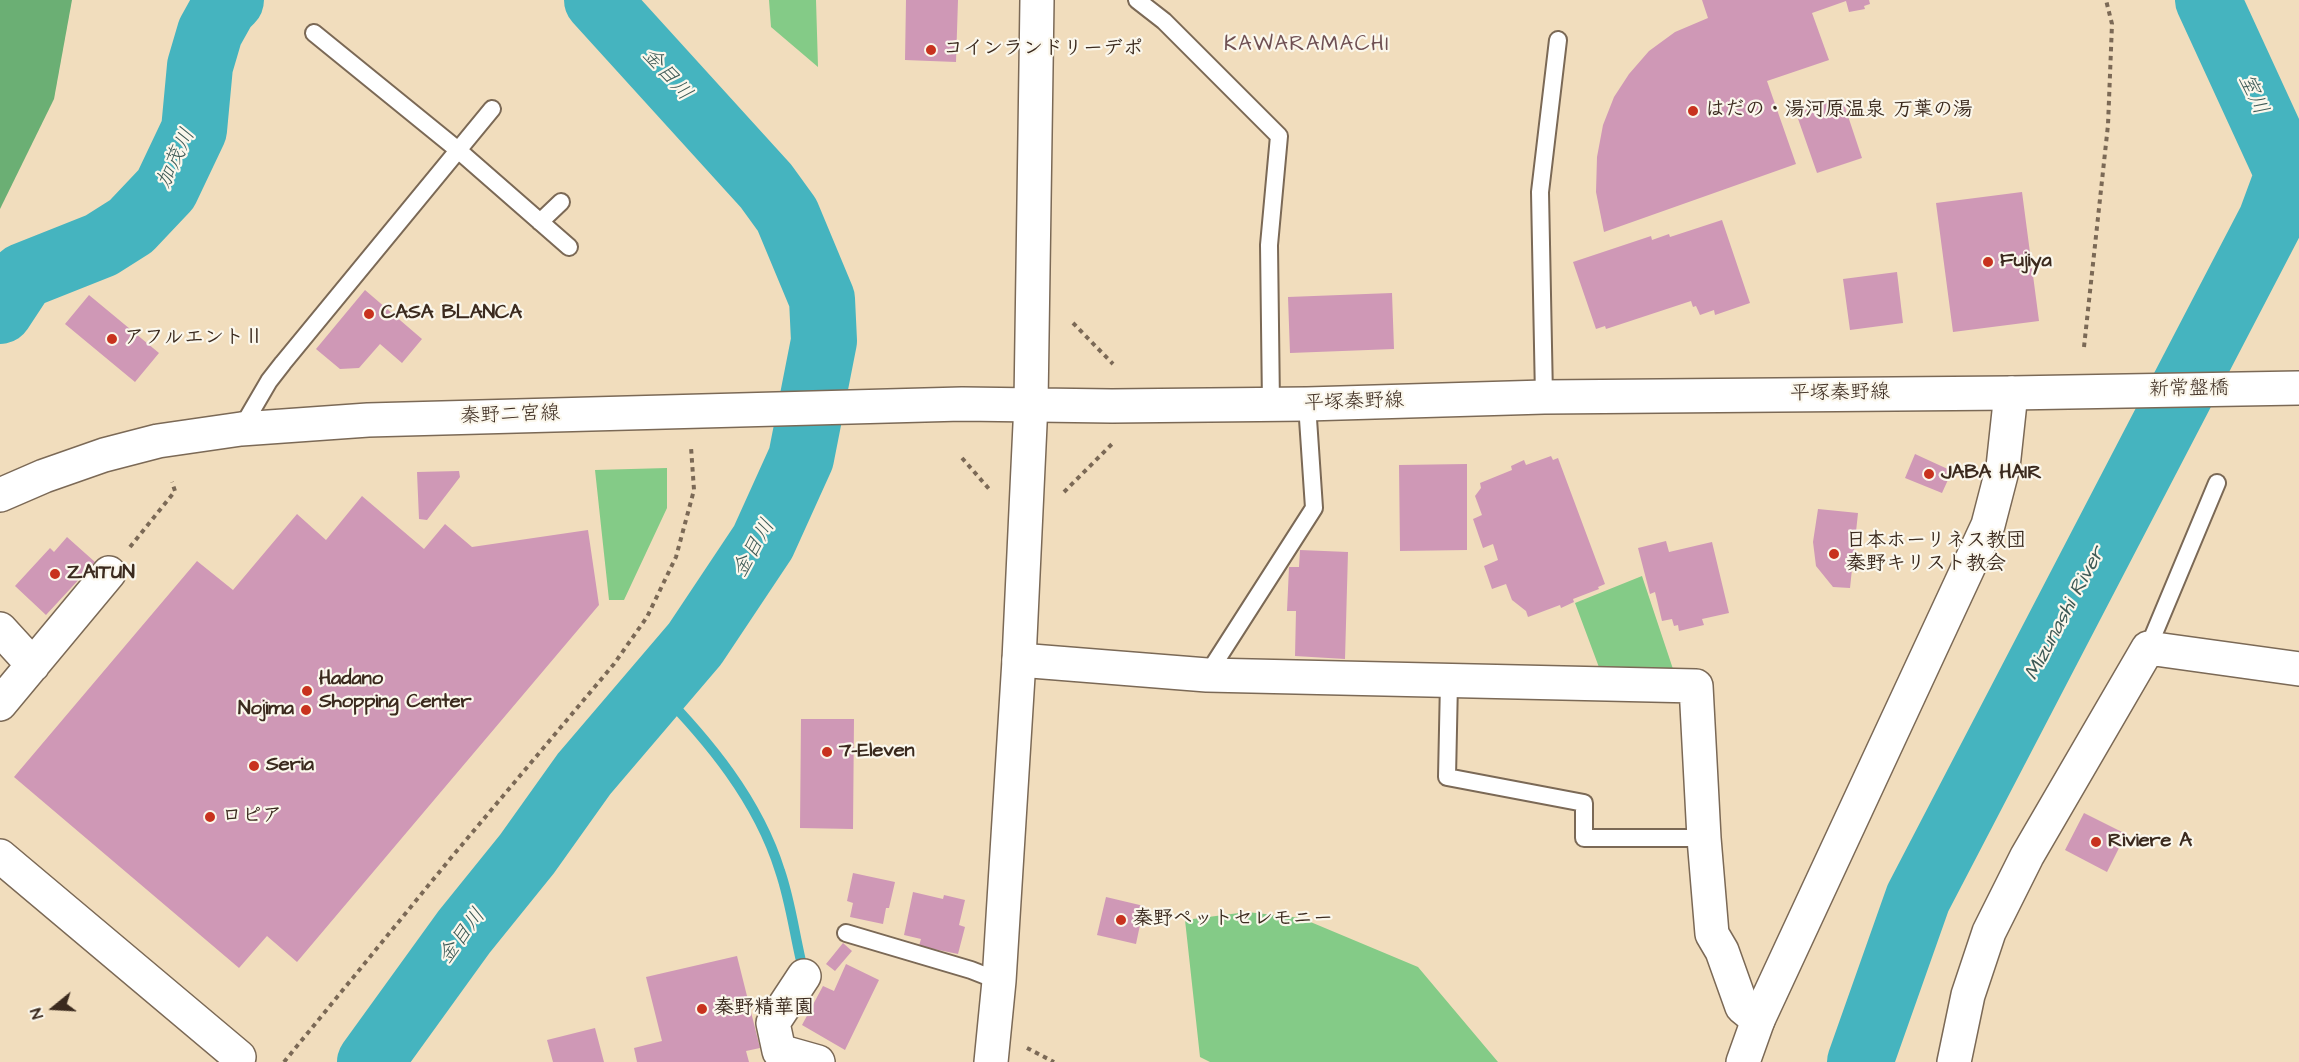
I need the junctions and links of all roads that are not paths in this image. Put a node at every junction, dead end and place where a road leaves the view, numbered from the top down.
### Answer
1 (1037, 0) edge
2 (1137, 0) edge
3 (314, 33) dead end
4 (1558, 40) dead end
5 (492, 109) dead end
6 (458, 150) junction
7 (561, 202) dead end
8 (540, 222) junction
9 (569, 247) dead end
10 (2299, 388) edge
11 (2080, 392) joint
12 (2011, 393) junction
13 (1544, 398) junction
14 (1031, 403) junction
15 (1307, 404) junction
16 (1271, 405) junction
17 (241, 429) junction
18 (2217, 483) dead end
19 (0, 495) edge
20 (109, 573) road end
21 (0, 629) edge
22 (2148, 648) junction
23 (1020, 660) junction
24 (33, 664) junction
25 (2299, 669) edge
26 (1207, 675) junction
27 (1449, 682) junction
28 (0, 704) edge
29 (1704, 838) junction
30 (0, 856) edge
31 (846, 933) dead end
32 (804, 976) dead end
33 (999, 981) junction
34 (1758, 1020) junction
35 (239, 1057) dead end
36 (818, 1062) edge
37 (991, 1062) edge
38 (1743, 1062) edge
39 (1954, 1062) edge

1 - 14 street
2 - 16 lane
3 - 6 lane
4 - 13 lane
5 - 6 lane
6 - 8 lane
6 - 17 lane
7 - 8 lane
8 - 9 lane
10 - 11 street, 新常盤橋
11 - 12 street, 平塚秦野線
12 - 13 street, 平塚秦野線
12 - 34 street
13 - 15 street, 平塚秦野線
14 - 16 street, 平塚秦野線
14 - 17 street, 秦野二宮線
14 - 23 street
15 - 16 street, 平塚秦野線
15 - 26 lane
17 - 19 street, 秦野二宮線
18 - 22 lane
20 - 24 street
21 - 24 street
22 - 25 street
22 - 39 street
23 - 26 street
23 - 33 street
24 - 28 street
26 - 27 street
27 - 29 lane
27 - 29 street
29 - 34 street
30 - 35 street
31 - 33 lane
32 - 36 street
33 - 37 street
34 - 38 street

